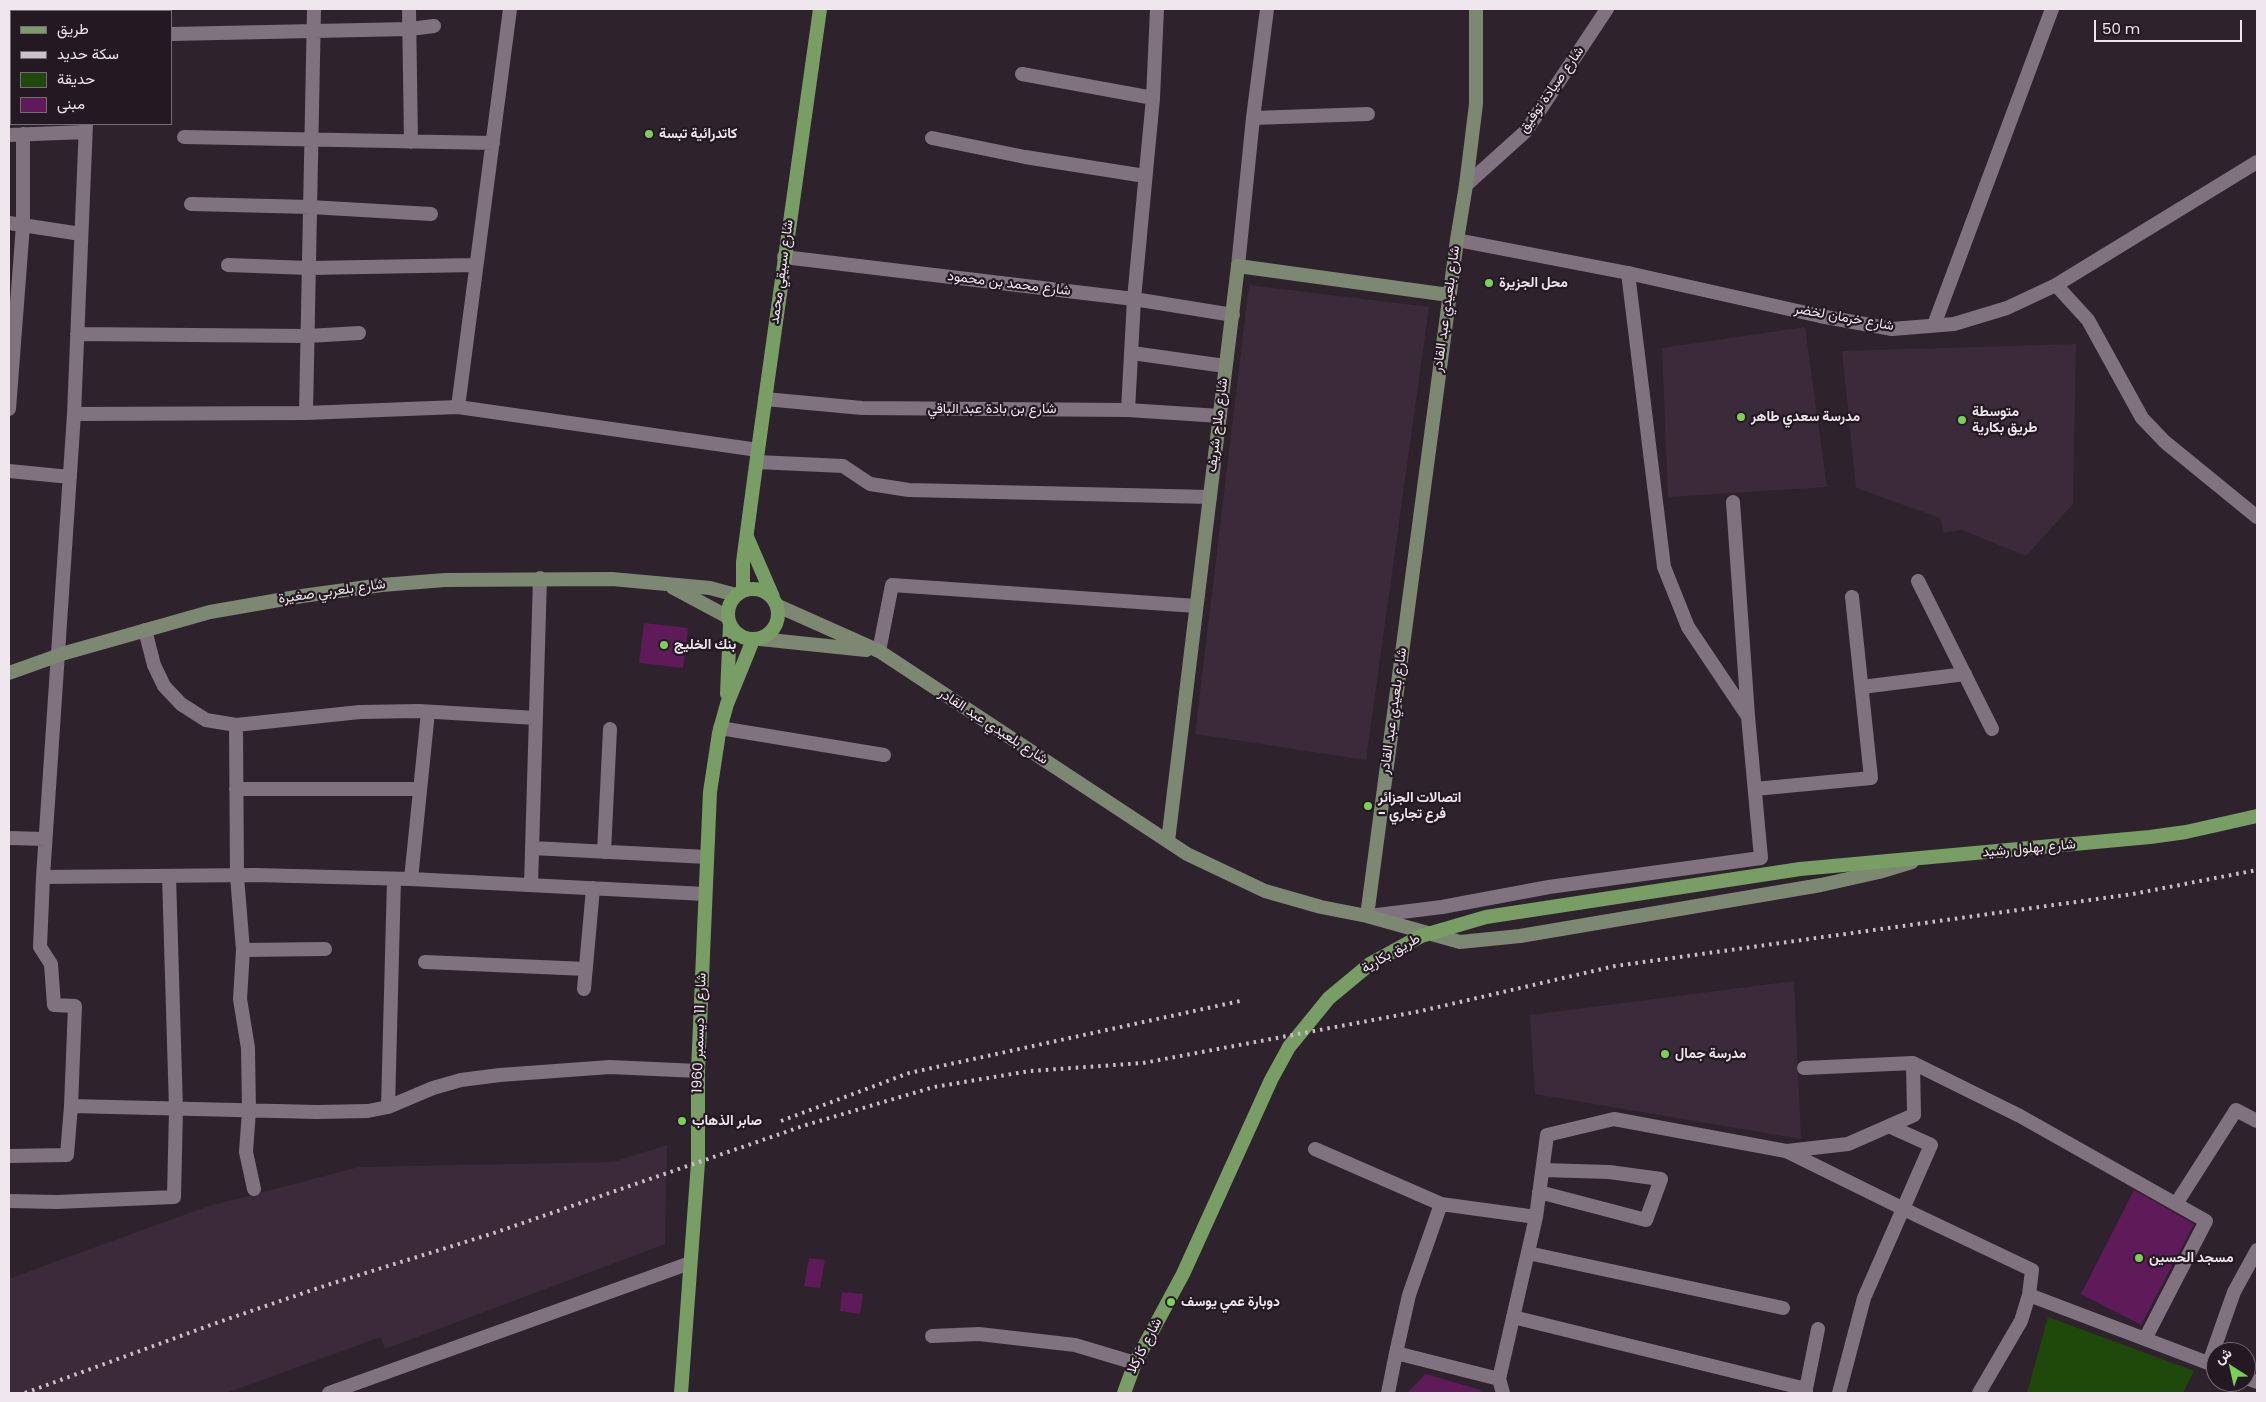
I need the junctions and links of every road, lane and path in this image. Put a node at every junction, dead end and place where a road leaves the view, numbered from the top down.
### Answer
1 (314, 9) edge
2 (409, 9) edge
3 (510, 9) edge
4 (820, 9) edge
5 (1157, 9) edge
6 (1267, 9) edge
7 (1476, 9) edge
8 (1607, 9) edge
9 (2052, 9) edge
10 (434, 26) dead end
11 (410, 29) junction
12 (313, 32) junction
13 (172, 34) edge
14 (1022, 74) dead end
15 (1153, 98) junction
16 (1368, 114) dead end
17 (1253, 118) junction
18 (86, 128) edge
19 (16, 134) edge
20 (184, 137) dead end
21 (932, 138) dead end
22 (311, 140) junction
23 (411, 142) junction
24 (493, 143) junction
25 (2257, 162) edge
26 (1145, 176) junction
27 (1466, 185) junction
28 (191, 204) dead end
29 (310, 207) junction
30 (432, 214) dead end
31 (16, 224) edge
32 (81, 234) junction
33 (1456, 240) junction
34 (784, 257) junction
35 (228, 265) dead end
36 (476, 266) junction
37 (1238, 266) junction
38 (309, 268) junction
39 (1628, 273) junction
40 (2056, 285) junction
41 (1449, 295) junction
42 (1134, 299) junction
43 (1233, 315) junction
44 (1934, 325) junction
45 (359, 333) dead end
46 (77, 334) junction
47 (308, 336) junction
48 (1132, 353) junction
49 (1225, 366) junction
50 (765, 399) junction
51 (458, 407) junction
52 (9, 409) edge
53 (1128, 410) junction
54 (74, 414) junction
55 (306, 414) junction
56 (1220, 416) junction
57 (757, 456) junction
58 (9, 471) edge
59 (70, 477) junction
60 (1210, 497) junction
61 (1733, 502) dead end
62 (2255, 512) edge
63 (747, 536) junction
64 (540, 578) junction
65 (1918, 581) dead end
66 (665, 583) junction
67 (740, 593) junction
68 (1852, 597) dead end
69 (776, 602) junction
70 (1196, 606) junction
71 (729, 621) junction
72 (145, 630) junction
73 (756, 639) junction
74 (879, 651) junction
75 (57, 656) junction
76 (9, 674) edge
77 (1965, 674) junction
78 (1862, 687) junction
79 (727, 704) junction
80 (428, 712) junction
81 (1748, 716) junction
82 (536, 718) junction
83 (236, 725) junction
84 (720, 728) junction
85 (1992, 729) dead end
86 (610, 730) dead end
87 (884, 755) dead end
88 (236, 789) junction
89 (420, 789) junction
90 (1755, 789) junction
91 (2257, 816) edge
92 (9, 838) edge
93 (45, 839) junction
94 (1168, 841) junction
95 (532, 848) junction
96 (604, 852) junction
97 (707, 857) junction
98 (1926, 858) junction
99 (1800, 869) joint
100 (169, 876) junction
101 (236, 876) junction
102 (43, 878) junction
103 (394, 879) junction
104 (411, 879) junction
105 (531, 885) junction
106 (593, 888) junction
107 (705, 894) junction
108 (1367, 916) junction
109 (325, 949) dead end
110 (243, 950) junction
111 (425, 962) dead end
112 (586, 969) junction
113 (584, 989) dead end
114 (1913, 1063) junction
115 (1804, 1068) dead end
116 (698, 1071) junction
117 (71, 1106) junction
118 (388, 1107) junction
119 (176, 1109) junction
120 (248, 1110) junction
121 (2257, 1121) edge
122 (1889, 1126) junction
123 (1315, 1149) dead end
124 (1786, 1151) junction
125 (9, 1156) edge
126 (1542, 1170) junction
127 (254, 1189) dead end
128 (1539, 1192) junction
129 (9, 1201) edge
130 (1441, 1204) junction
131 (2176, 1204) junction
132 (1903, 1209) junction
133 (1536, 1217) junction
134 (2257, 1250) edge
135 (1528, 1253) junction
136 (690, 1263) junction
137 (1183, 1274) joint
138 (2029, 1295) junction
139 (1783, 1308) dead end
140 (1513, 1317) junction
141 (1818, 1329) dead end
142 (932, 1336) dead end
143 (2145, 1339) junction
144 (2219, 1342) edge
145 (1396, 1353) junction
146 (2206, 1363) edge
147 (1135, 1364) junction
148 (1499, 1379) junction
149 (1806, 1391) edge
150 (329, 1393) edge
151 (681, 1393) edge
152 (1124, 1393) edge
153 (1388, 1393) edge
154 (1504, 1393) edge
155 (1839, 1393) edge
156 (1979, 1393) edge

1 - 12 street
2 - 11 street
3 - 24 street
4 - 34 main road, شارع سبيقي محمد
5 - 15 street
6 - 17 street, شارع ملاح شريف
7 - 27 main road, شارع بلعيدي عبد القادر
8 - 27 street, شارع صيادة توفيق
9 - 44 street
10 - 11 street
11 - 12 street
11 - 23 street
12 - 13 street
12 - 22 street
14 - 15 street
15 - 26 street
16 - 17 street
17 - 37 street, شارع ملاح شريف
18 - 19 street
18 - 32 street
19 - 31 street
20 - 22 street
21 - 26 street
22 - 23 street
22 - 29 street
23 - 24 street
24 - 36 street
25 - 40 street, شارع خرمان لخضر
26 - 42 street
27 - 33 main road, شارع بلعيدي عبد القادر
28 - 29 street
29 - 30 street
29 - 38 street
31 - 32 street
31 - 52 street
32 - 46 street
33 - 39 street, شارع خرمان لخضر
33 - 41 main road, شارع بلعيدي عبد القادر
34 - 42 street, شارع محمد بن محمود
34 - 50 main road, شارع سبيقي محمد
35 - 38 street
36 - 38 street
36 - 51 street
37 - 41 main road
37 - 43 main road, شارع ملاح شريف
38 - 47 street
39 - 44 street, شارع خرمان لخضر
39 - 81 street
40 - 44 street, شارع خرمان لخضر
40 - 62 street
41 - 108 main road, شارع بلعيدي عبد القادر
42 - 43 street, شارع محمد بن محمود
42 - 48 street
43 - 49 main road, شارع ملاح شريف
45 - 47 street
46 - 47 street
46 - 54 street
47 - 55 street
48 - 49 street
48 - 53 street
49 - 56 main road, شارع ملاح شريف
50 - 53 street, شارع بن بادة عبد الباقي
50 - 57 main road, شارع سبيقي محمد
51 - 55 street
51 - 57 street
53 - 56 street, شارع بن بادة عبد الباقي
54 - 55 street
54 - 59 street
56 - 60 main road, شارع ملاح شريف
57 - 60 street
57 - 63 main road, شارع سبيقي محمد
58 - 59 street
59 - 75 street
60 - 70 main road, شارع ملاح شريف
61 - 81 street
63 - 67 main road, شارع سبيقي محمد
63 - 69 main road
64 - 66 main road, شارع بلعربي صغيرة
64 - 72 main road, شارع بلعربي صغيرة
64 - 82 street
65 - 77 street
66 - 67 main road, شارع بلعربي صغيرة
66 - 71 main road, شارع بلعربي صغيرة
67 - 69 main road
67 - 71 main road
68 - 78 street
69 - 73 main road
69 - 74 main road, شارع بلعيدي عبد القادر
70 - 74 street
70 - 94 main road, شارع ملاح شريف
71 - 73 main road
71 - 79 main road, شارع 11 ديسمبر 1960
72 - 75 main road, شارع بلعربي صغيرة
72 - 83 street
73 - 74 main road, شارع بلعيدي عبد القادر
73 - 79 main road, شارع 11 ديسمبر 1960
74 - 94 main road, شارع بلعيدي عبد القادر
75 - 76 main road, شارع بلعربي صغيرة
75 - 93 street
77 - 78 street
77 - 85 street
78 - 90 street
79 - 84 main road, شارع 11 ديسمبر 1960
80 - 82 street
80 - 83 street
80 - 89 street
81 - 90 street
82 - 95 street
83 - 88 street
84 - 87 street
84 - 97 main road, شارع 11 ديسمبر 1960
86 - 96 street
88 - 89 street
88 - 101 street
89 - 104 street
90 - 108 street
91 - 98 main road, شارع بهلول رشيد
92 - 93 street
93 - 102 street
94 - 108 main road, شارع بلعيدي عبد القادر
95 - 96 street
95 - 105 street
96 - 97 street
97 - 107 main road, شارع 11 ديسمبر 1960
98 - 99 main road, شارع بهلول رشيد
98 - 108 main road
99 - 137 main road, طريق بكارية
100 - 101 street
100 - 102 street
100 - 119 street
101 - 103 street
101 - 110 street
102 - 117 street
103 - 104 street
103 - 118 street
104 - 105 street
105 - 106 street
106 - 107 street
106 - 112 street
107 - 116 main road, شارع 11 ديسمبر 1960
109 - 110 street
110 - 120 street
111 - 112 street
112 - 113 street
114 - 115 street
114 - 122 street
114 - 131 street
116 - 118 street
116 - 136 main road, شارع 11 ديسمبر 1960
117 - 119 street
117 - 125 street
118 - 120 street
119 - 120 street
119 - 129 street
120 - 127 street
121 - 131 street
122 - 124 street
122 - 132 street
123 - 130 street
124 - 126 street
124 - 132 street
126 - 128 street
126 - 128 street
128 - 133 street
130 - 133 street
130 - 145 street
131 - 143 street
132 - 138 street
132 - 155 street
133 - 135 street
134 - 144 street
135 - 139 street
135 - 140 street
136 - 150 street
136 - 151 main road, شارع 11 ديسمبر 1960
137 - 147 main road, شارع كاركلا
138 - 143 street
138 - 156 street
140 - 148 street
140 - 149 street
141 - 149 street
142 - 147 street
143 - 146 street
145 - 148 street
145 - 153 street
147 - 152 main road, شارع كاركلا
148 - 154 street

